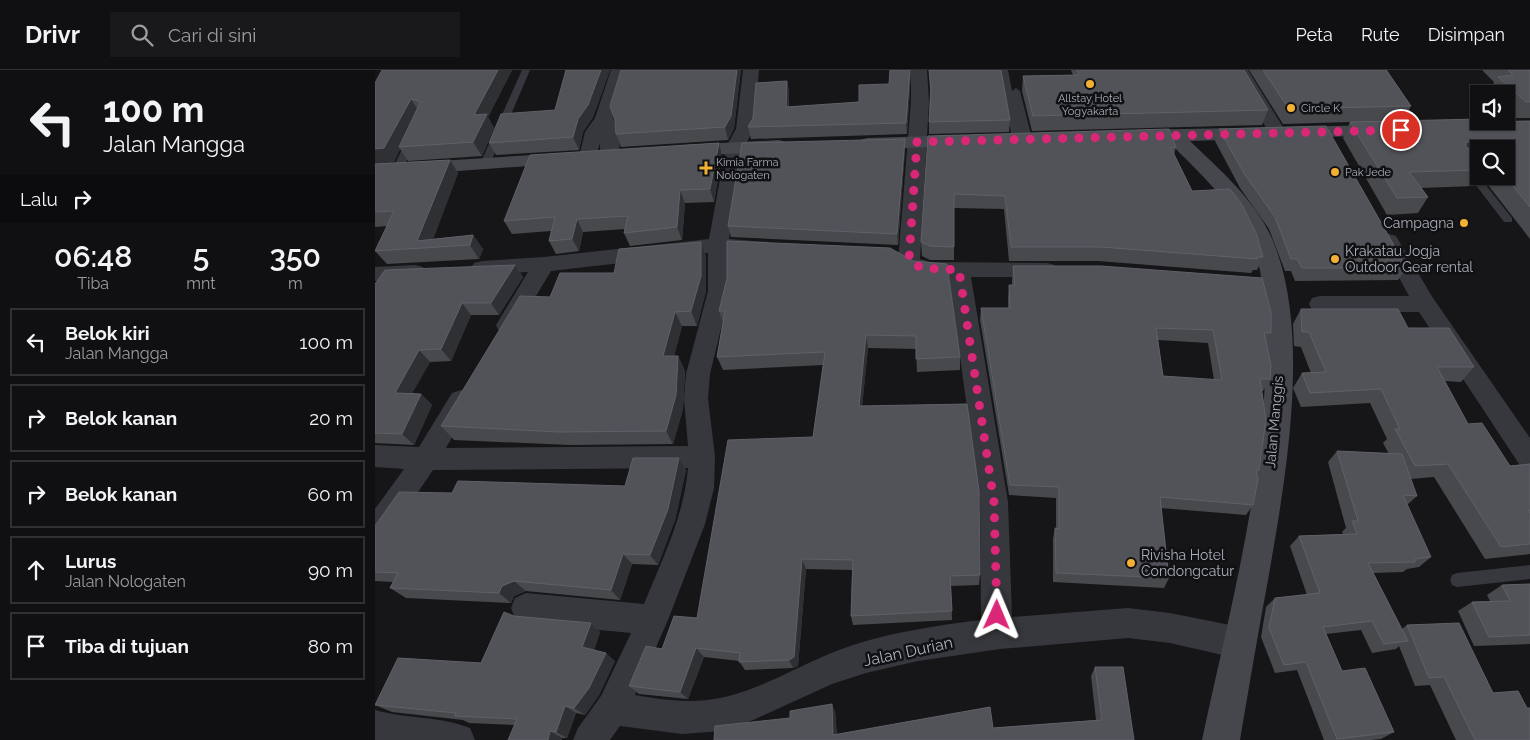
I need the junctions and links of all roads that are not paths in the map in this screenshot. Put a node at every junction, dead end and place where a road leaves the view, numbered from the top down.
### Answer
1 (526, 70) edge
2 (619, 70) edge
3 (751, 70) edge
4 (919, 70) edge
5 (1004, 70) edge
6 (1240, 70) edge
7 (1013, 76) dead end
8 (604, 118) junction
9 (1401, 130) edge
10 (1277, 132) junction
11 (414, 134) edge
12 (1173, 135) junction
13 (1115, 137) edge
14 (1014, 140) junction
15 (917, 142) junction
16 (850, 144) edge
17 (802, 146) edge
18 (735, 147) junction
19 (667, 152) edge
20 (619, 155) joint
21 (588, 157) junction
22 (1463, 161) edge
23 (485, 164) junction
24 (397, 170) junction
25 (375, 171) edge
26 (1508, 220) dead end
27 (1381, 227) edge
28 (718, 245) junction
29 (777, 248) edge
30 (886, 253) edge
31 (909, 260) junction
32 (544, 264) junction
33 (465, 269) edge
34 (959, 270) junction
35 (1068, 270) edge
36 (435, 271) edge
37 (375, 274) edge
38 (1321, 304) dead end
39 (1425, 304) junction
40 (497, 342) edge
41 (471, 384) edge
42 (375, 456) edge
43 (702, 457) junction
44 (426, 459) junction
45 (1530, 459) edge
46 (375, 532) edge
47 (1530, 572) edge
48 (1457, 580) dead end
49 (526, 608) dead end
50 (653, 620) junction
51 (996, 633) junction
52 (1240, 643) junction
53 (613, 708) junction
54 (375, 727) edge
55 (458, 740) edge
56 (591, 740) edge
57 (1221, 740) edge

1 - 23 lane
2 - 8 street
3 - 18 street
4 - 15 street
5 - 14 lane
6 - 10 street
7 - 14 lane
8 - 20 street
8 - 21 street
9 - 10 main road
10 - 12 main road
11 - 24 lane
12 - 13 main road
12 - 52 main road, Jalan Manggis
14 - 15 main road
15 - 16 main road
15 - 31 street
17 - 18 main road
18 - 19 main road
18 - 28 street
20 - 21 main road
21 - 23 main road
22 - 26 lane
23 - 24 main road
24 - 25 main road
27 - 39 street
28 - 29 street
28 - 32 street
28 - 43 street
30 - 31 street
31 - 34 street
32 - 33 street
32 - 40 street
34 - 35 street
34 - 51 street
36 - 37 street
38 - 39 street
39 - 45 street
41 - 44 street
42 - 44 street
43 - 44 street
43 - 50 street
44 - 46 street
47 - 48 lane
49 - 50 street
50 - 53 street
51 - 52 street, Jalan Durian
51 - 53 street, Jalan Durian
52 - 57 main road, Jalan Manggis
53 - 56 street
54 - 55 street

